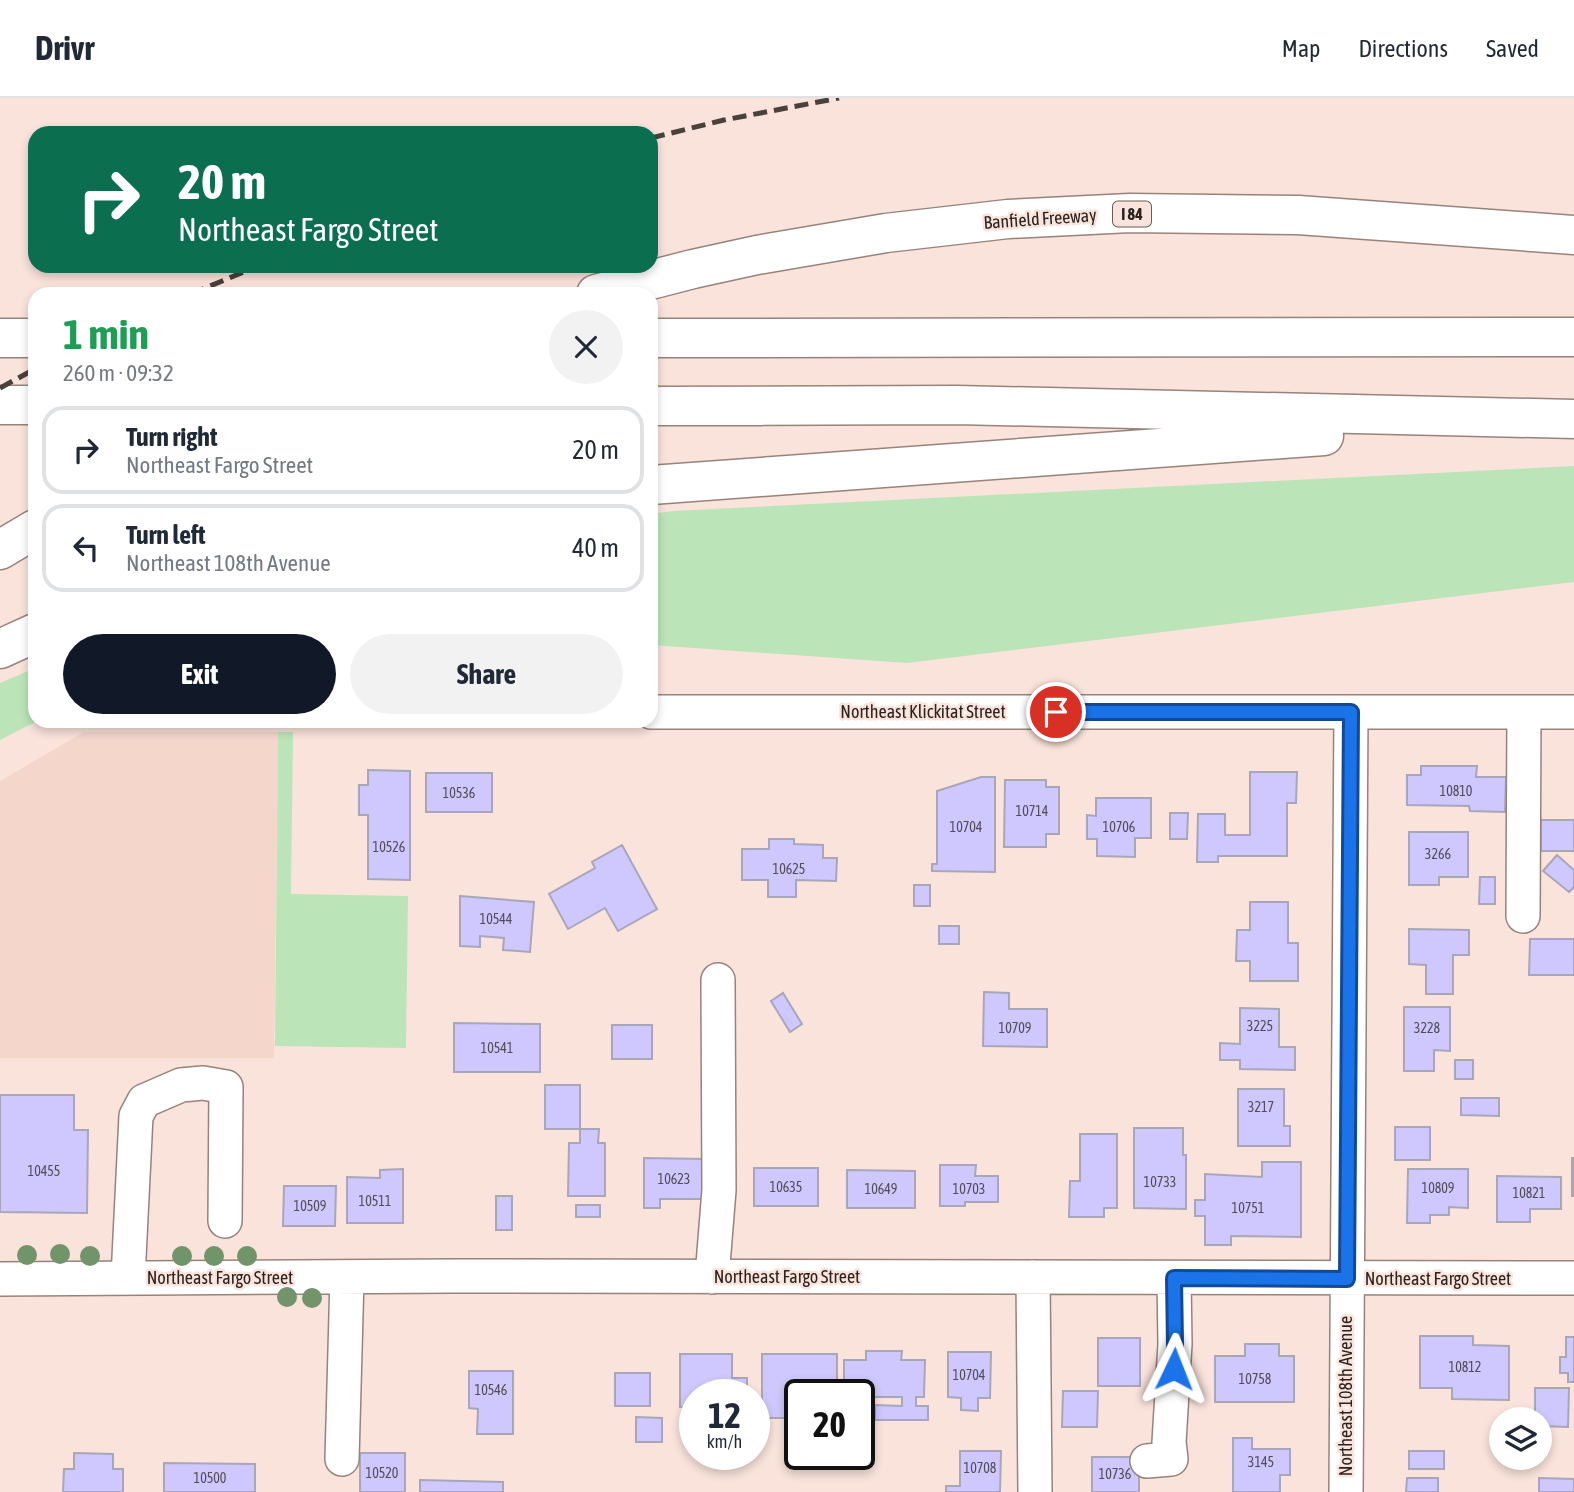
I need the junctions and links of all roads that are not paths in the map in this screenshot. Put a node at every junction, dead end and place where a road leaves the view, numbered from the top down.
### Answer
1 (1574, 235) edge
2 (623, 287) edge
3 (1574, 337) edge
4 (0, 338) edge
5 (28, 338) edge
6 (658, 338) edge
7 (0, 405) edge
8 (28, 405) edge
9 (658, 406) edge
10 (1564, 419) edge
11 (658, 484) edge
12 (28, 533) edge
13 (0, 550) edge
14 (28, 636) edge
15 (0, 649) edge
16 (658, 712) edge
17 (1351, 712) junction
18 (1524, 712) junction
19 (1574, 712) edge
20 (1523, 916) dead end
21 (718, 980) dead end
22 (225, 1221) dead end
23 (712, 1277) junction
24 (1033, 1277) junction
25 (128, 1278) junction
26 (346, 1278) junction
27 (1174, 1278) junction
28 (1574, 1278) edge
29 (0, 1279) edge
30 (1347, 1279) junction
31 (342, 1459) dead end
32 (1147, 1461) dead end
33 (1035, 1492) edge
34 (1346, 1492) edge

1 - 2 highway, Banfield Freeway / I 84
3 - 6 highway
4 - 5 highway
7 - 8 highway
9 - 10 highway
10 - 11 highway
12 - 13 highway
14 - 15 highway
16 - 17 street, Northeast Klickitat Street
17 - 18 street, Northeast Klickitat Street
17 - 30 street, Northeast 108th Avenue
18 - 19 street, Northeast Klickitat Street
18 - 20 street
21 - 23 street
22 - 25 street
23 - 24 street, Northeast Fargo Street
23 - 26 street, Northeast Fargo Street
24 - 27 street, Northeast Fargo Street
24 - 33 street
25 - 26 street, Northeast Fargo Street
25 - 29 street, Northeast Fargo Street
26 - 31 street
27 - 30 street, Northeast Fargo Street
27 - 32 street
28 - 30 street, Northeast Fargo Street
30 - 34 street, Northeast 108th Avenue

